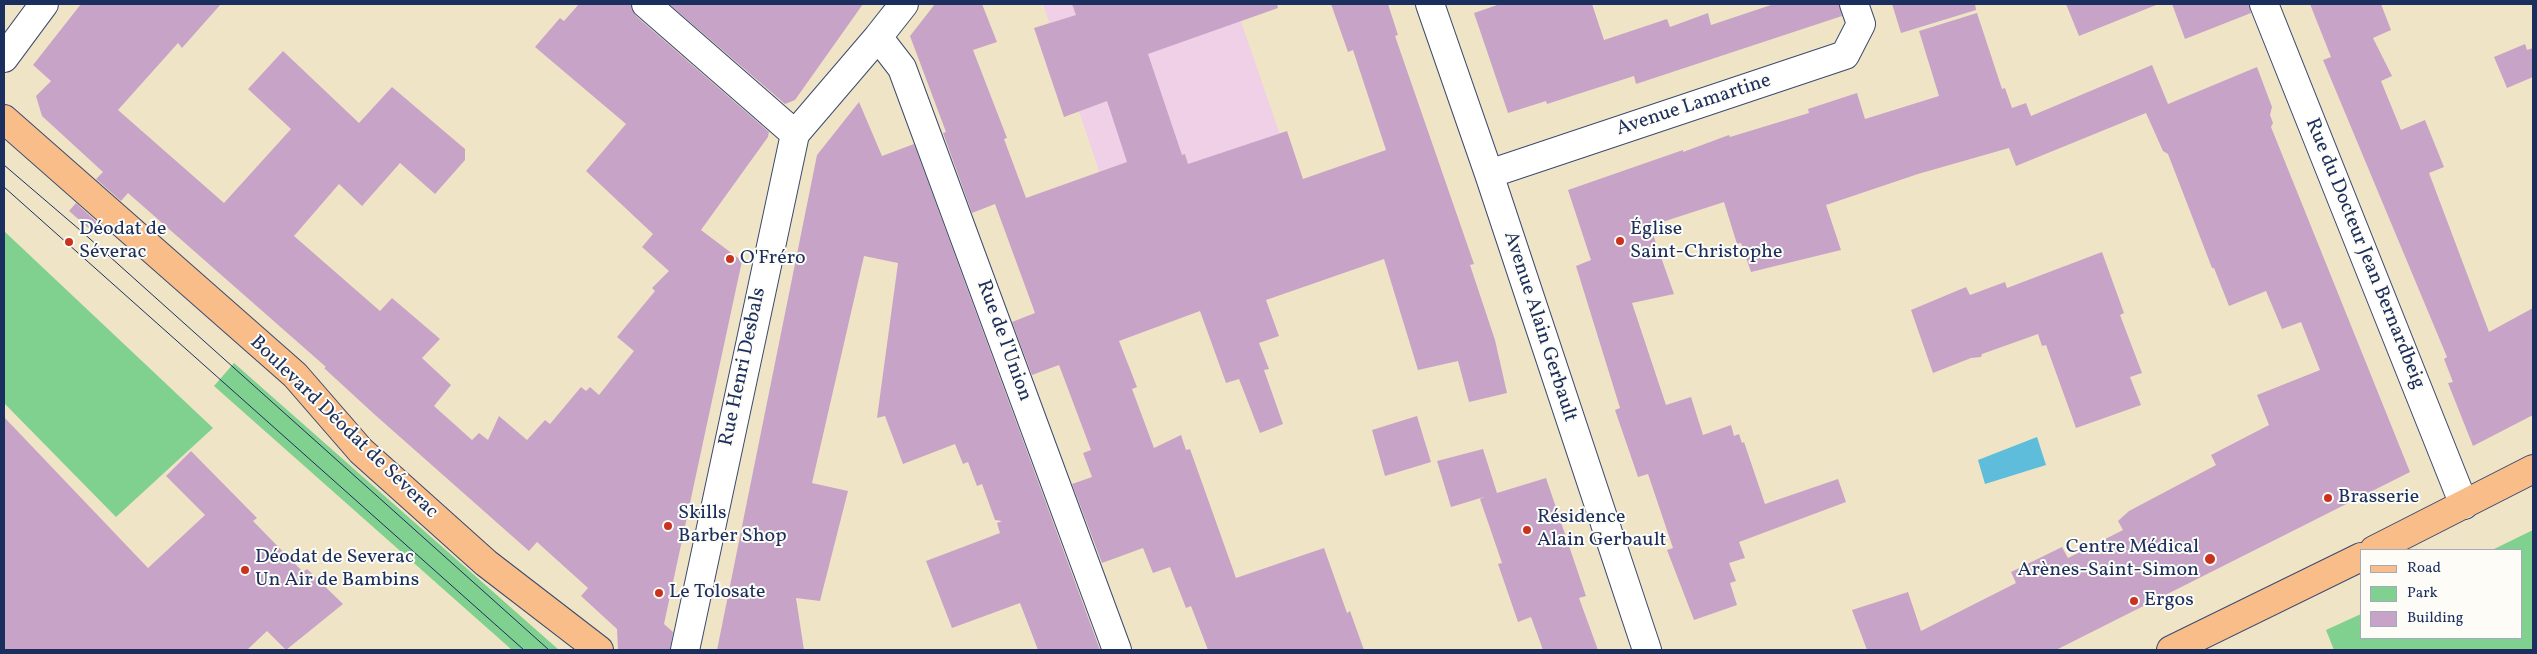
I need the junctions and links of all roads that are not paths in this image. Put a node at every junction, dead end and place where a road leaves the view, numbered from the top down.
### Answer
1 (44, 4) edge
2 (646, 4) edge
3 (904, 4) edge
4 (1430, 4) edge
5 (1854, 4) edge
6 (2264, 4) edge
7 (878, 37) junction
8 (4, 58) edge
9 (4, 119) edge
10 (794, 134) junction
11 (1489, 174) junction
12 (2533, 470) edge
13 (2464, 505) junction
14 (2376, 549) edge
15 (2360, 557) edge
16 (599, 650) edge
17 (685, 650) edge
18 (1117, 650) edge
19 (1647, 650) edge
20 (2171, 650) edge

1 - 8 street
2 - 10 street
3 - 7 street, Rue Henri Desbals
4 - 11 street, Avenue Alain Gerbault
5 - 11 street, Avenue Lamartine
6 - 13 street, Rue du Docteur Jean Bernardbeig
7 - 10 street, Rue Henri Desbals
7 - 18 street, Rue de l'Union
9 - 16 main road, Boulevard Déodat de Séverac
10 - 17 street, Rue Henri Desbals
11 - 19 street, Avenue Alain Gerbault
12 - 13 main road
13 - 14 main road
15 - 20 main road

